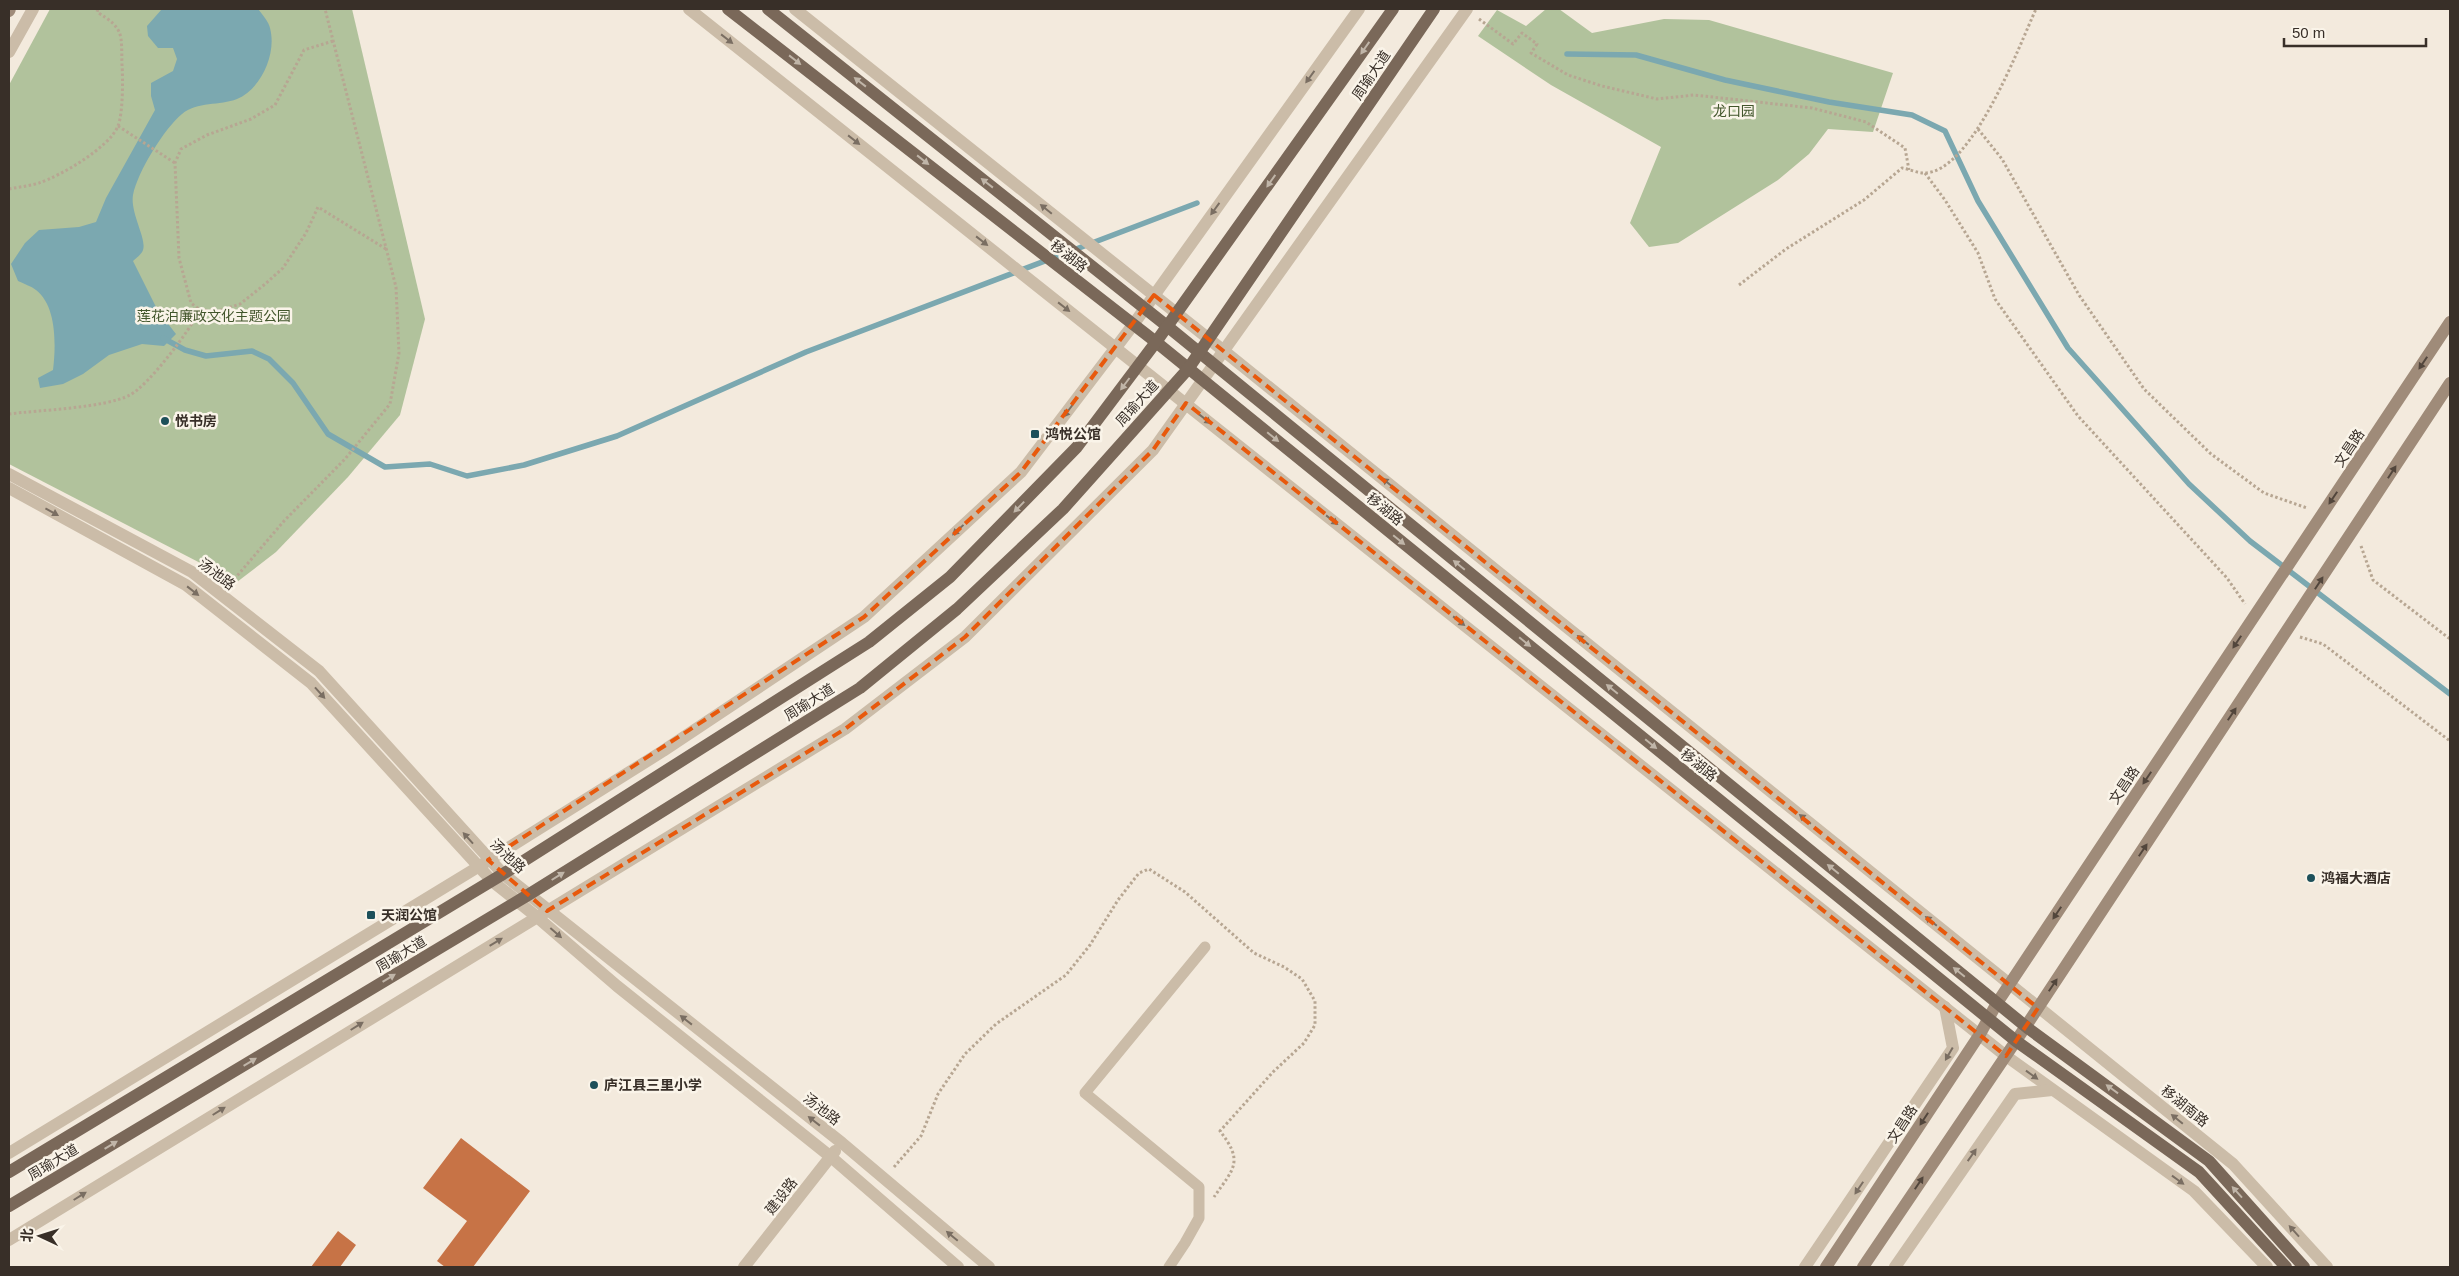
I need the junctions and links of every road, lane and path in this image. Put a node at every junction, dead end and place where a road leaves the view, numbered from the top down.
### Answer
1 (33, 9) edge
2 (98, 9) edge
3 (325, 9) edge
4 (689, 9) edge
5 (728, 9) edge
6 (768, 9) edge
7 (795, 9) edge
8 (1359, 9) edge
9 (1394, 9) edge
10 (1434, 9) edge
11 (1466, 9) edge
12 (2036, 9) edge
13 (333, 41) junction
14 (9, 52) edge
15 (118, 126) junction
16 (1978, 129) junction
17 (175, 163) junction
18 (1909, 170) junction
19 (1925, 173) junction
20 (9, 189) edge
21 (387, 249) junction
22 (1739, 285) dead end
23 (1154, 295) junction
24 (1144, 308) junction
25 (200, 310) junction
26 (1176, 313) junction
27 (2450, 322) edge
28 (1133, 324) junction
29 (1167, 326) junction
30 (1209, 338) junction
31 (1156, 342) junction
32 (1116, 348) junction
33 (1224, 350) junction
34 (1199, 353) junction
35 (1214, 364) junction
36 (1138, 366) junction
37 (1188, 369) junction
38 (1202, 380) junction
39 (2450, 383) edge
40 (1169, 390) junction
41 (1186, 404) junction
42 (9, 414) edge
43 (9, 474) edge
44 (9, 488) edge
45 (2323, 513) junction
46 (2355, 528) junction
47 (221, 595) junction
48 (2254, 617) junction
49 (2289, 629) junction
50 (2450, 640) edge
51 (2450, 741) edge
52 (483, 864) junction
53 (503, 874) junction
54 (492, 881) junction
55 (523, 898) junction
56 (542, 914) junction
57 (1205, 947) dead end
58 (2010, 984) junction
59 (1997, 1003) junction
60 (1945, 1007) junction
61 (2038, 1008) junction
62 (1988, 1018) junction
63 (2026, 1026) junction
64 (1980, 1034) junction
65 (2016, 1041) junction
66 (2006, 1056) junction
67 (2052, 1090) junction
68 (842, 1143) junction
69 (9, 1153) edge
70 (831, 1157) junction
71 (9, 1172) edge
72 (9, 1206) edge
73 (9, 1240) edge
74 (744, 1267) edge
75 (958, 1267) edge
76 (990, 1267) edge
77 (1169, 1267) edge
78 (1805, 1267) edge
79 (1826, 1267) edge
80 (1863, 1267) edge
81 (1895, 1267) edge
82 (2268, 1267) edge
83 (2286, 1267) edge
84 (2304, 1267) edge
85 (2327, 1267) edge

1 - 14 street
2 - 15 path
3 - 13 path
4 -> 32 street
5 -> 28 main road, 移湖路
24 -> 6 main road, 移湖路
23 -> 7 street, 移湖路
8 -> 23 street
9 -> 26 main road, 周瑜大道
10 - 30 main road, 周瑜大道
11 - 18 path
11 - 33 street
12 - 16 path
13 - 17 path
13 - 21 path
15 - 17 path
15 - 20 path
16 - 19 path
16 - 45 path
17 - 25 path
18 - 19 path
18 - 22 path
19 - 48 path
21 - 25 path
21 - 47 path
23 - 24 street
23 - 26 street, 移湖路
24 - 28 street
24 - 29 main road, 移湖路
25 - 42 path
26 - 29 main road, 周瑜大道
26 - 30 street, 移湖路
27 -> 45 main road, 文昌路
28 - 31 main road, 移湖路
28 - 32 street
29 - 31 main road, 周瑜大道
29 - 34 main road, 移湖路
30 - 33 street, 移湖路
30 - 34 main road, 周瑜大道
31 - 36 main road, 周瑜大道
31 - 37 main road, 移湖路
32 - 36 street
32 -> 52 street
33 - 35 street
58 -> 33 street, 移湖路
34 - 35 main road, 移湖路
34 - 37 main road, 周瑜大道
35 - 38 street
59 -> 35 main road, 移湖路
36 - 40 street
36 -> 53 main road, 周瑜大道
37 - 38 main road, 移湖路
37 - 40 main road, 周瑜大道
38 - 41 street
38 -> 62 main road, 移湖路
46 -> 39 main road
40 - 41 street
55 -> 40 main road, 周瑜大道
41 - 56 street
41 -> 60 street
43 - 47 street, 汤池路
44 -> 52 street, 汤池路
45 - 48 main road, 文昌路
49 -> 46 main road
46 - 50 path
52 -> 47 street, 汤池路
48 -> 58 main road, 文昌路
49 - 51 path
61 -> 49 main road
52 - 53 street, 汤池路
52 - 54 street, 汤池路
52 - 69 street
53 - 54 main road, 周瑜大道
53 - 55 street, 汤池路
54 - 55 street, 汤池路
54 - 71 main road, 周瑜大道
55 - 56 street, 汤池路
72 -> 55 main road, 周瑜大道
68 -> 56 street, 汤池路
56 -> 70 street, 汤池路
73 -> 56 street
57 - 77 lane
58 - 59 main road, 文昌路
58 - 61 street, 移湖南路
59 - 62 main road, 文昌路
59 - 63 main road, 移湖南路
60 - 64 street
60 -> 78 street
61 - 63 main road
85 -> 61 street, 移湖南路
62 - 64 main road, 文昌路
62 - 65 main road, 移湖路
63 - 65 main road
84 -> 63 main road, 移湖南路
64 - 66 street
64 -> 79 main road, 文昌路
65 - 66 main road
65 - 83 main road
66 -> 67 street
80 -> 66 main road
81 -> 67 street
67 -> 82 street
68 - 70 street, 建设路
76 -> 68 street, 汤池路
70 - 74 street, 建设路
70 - 75 street, 汤池路

